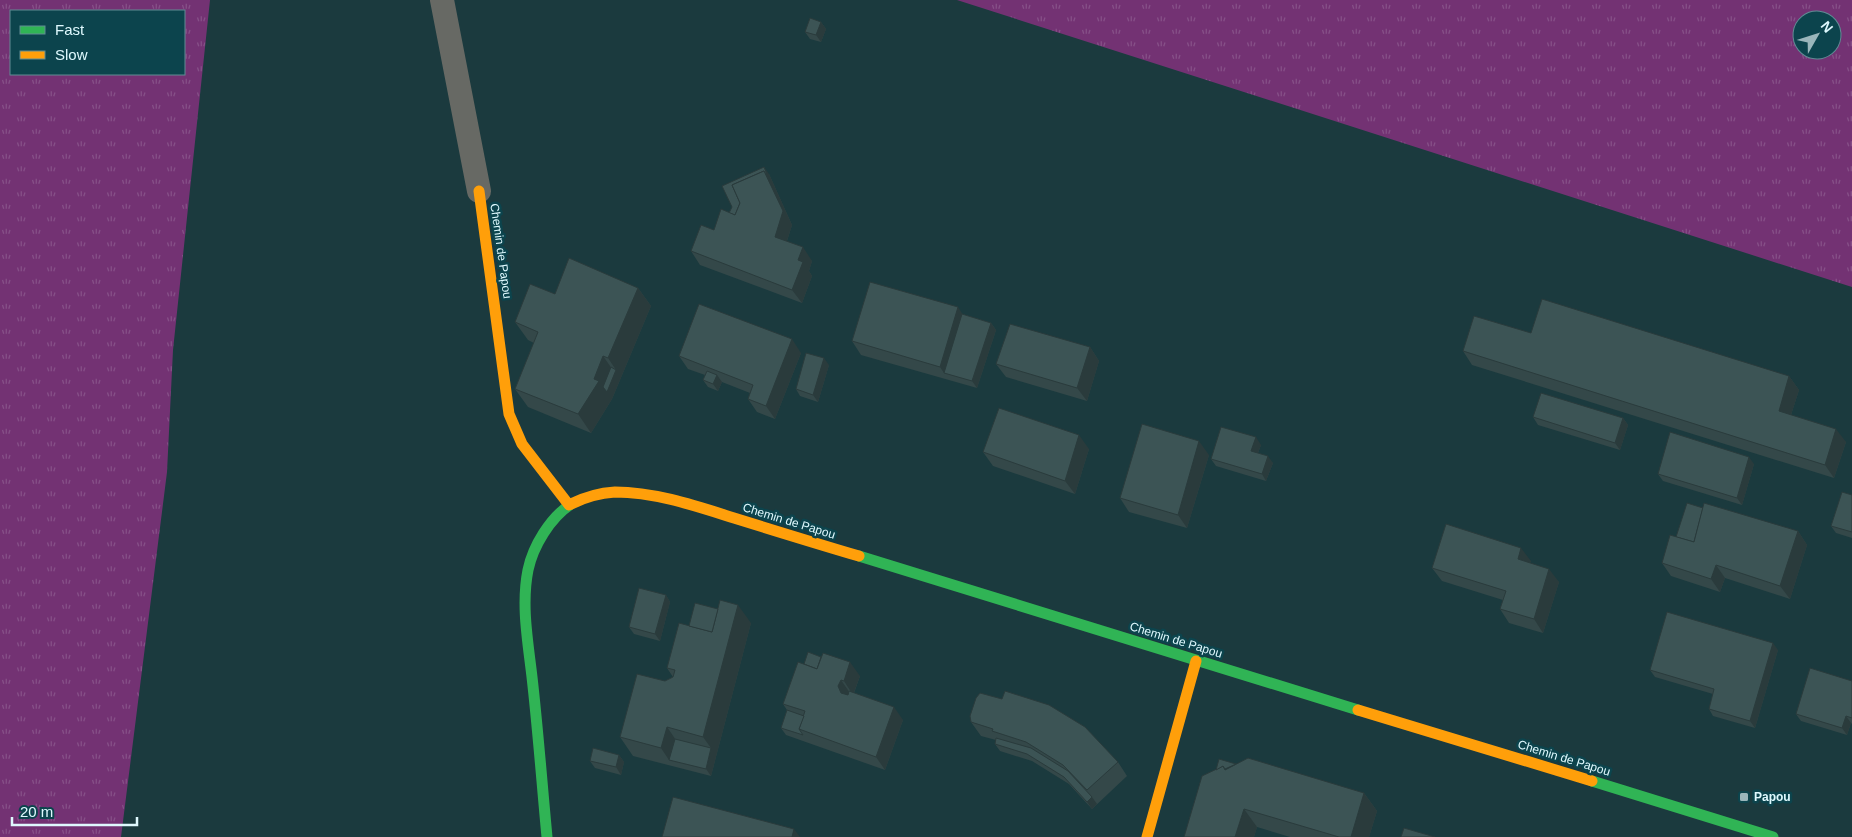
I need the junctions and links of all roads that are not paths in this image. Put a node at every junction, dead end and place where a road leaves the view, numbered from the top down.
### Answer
1 (442, 0) edge
2 (479, 191) joint
3 (570, 505) junction
4 (1196, 661) junction
5 (547, 837) edge
6 (1147, 837) edge
7 (1773, 837) edge

1 - 2 lane
2 - 3 street, Chemin de Papou
3 - 4 street, Chemin de Papou
3 - 5 street, Chemin de Papou
4 - 6 street
4 - 7 street, Chemin de Papou

